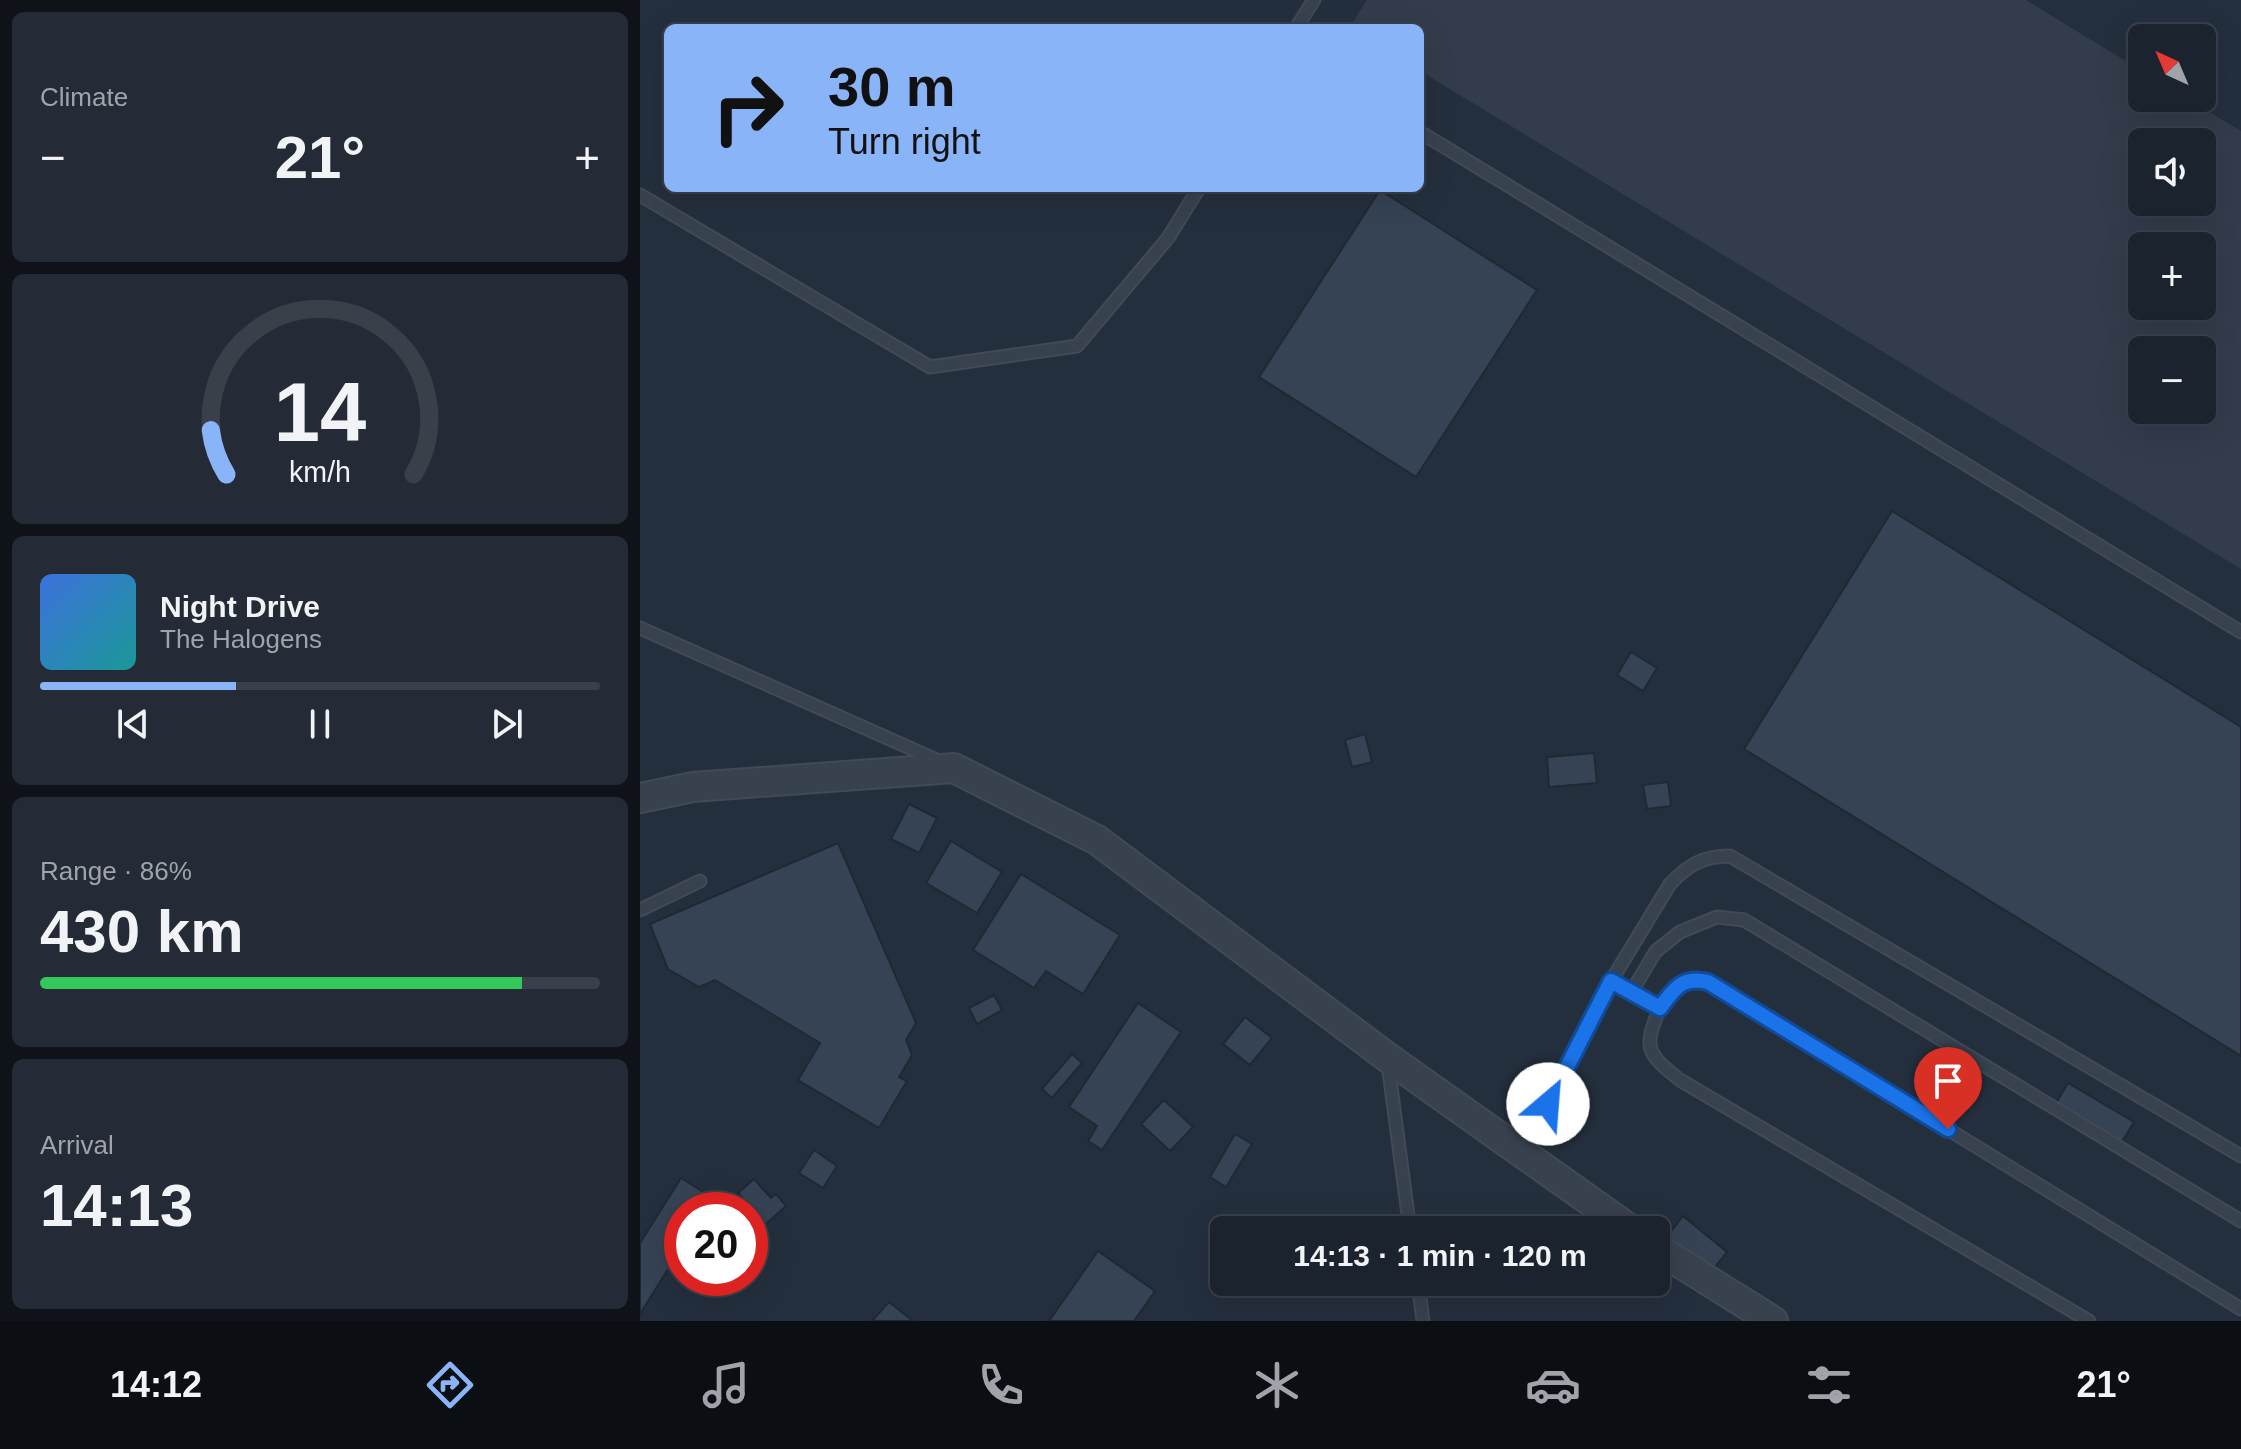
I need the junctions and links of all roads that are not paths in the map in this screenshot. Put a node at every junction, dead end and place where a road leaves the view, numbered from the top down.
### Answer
1 (1314, 0) edge
2 (1299, 24) edge
3 (1424, 134) edge
4 (1197, 192) edge
5 (640, 195) edge
6 (640, 628) edge
7 (2241, 632) edge
8 (954, 768) junction
9 (640, 798) edge
10 (700, 881) dead end
11 (640, 910) edge
12 (1611, 981) junction
13 (1632, 991) junction
14 (1660, 1008) junction
15 (1387, 1057) junction
16 (1523, 1154) junction
17 (2241, 1156) edge
18 (1408, 1216) edge
19 (1611, 1216) edge
20 (2241, 1221) edge
21 (1670, 1257) edge
22 (1420, 1296) edge
23 (2241, 1309) edge
24 (1423, 1321) edge
25 (1773, 1321) edge
26 (2089, 1321) edge

1 - 2 lane
3 - 7 lane
4 - 5 lane
6 - 8 lane
8 - 9 street
8 - 15 street
10 - 11 lane
12 - 13 lane
12 - 16 lane
12 - 17 lane
13 - 14 lane
13 - 20 lane
14 - 23 lane
14 - 26 lane
15 - 16 street
15 - 18 lane
16 - 19 street
21 - 25 street
22 - 24 lane

